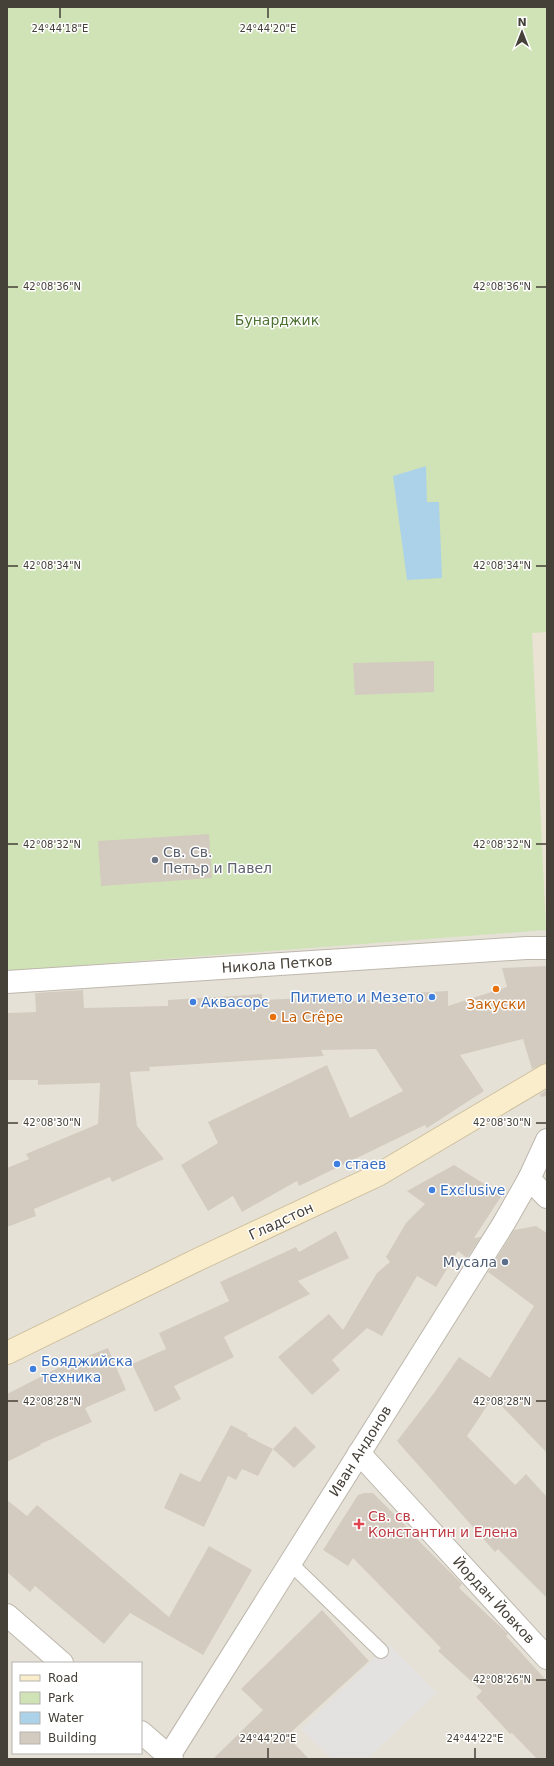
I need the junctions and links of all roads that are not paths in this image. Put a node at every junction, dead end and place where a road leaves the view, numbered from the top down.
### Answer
1 (547, 948) edge
2 (7, 982) edge
3 (547, 1075) edge
4 (547, 1140) edge
5 (529, 1179) junction
6 (547, 1197) edge
7 (7, 1353) edge
8 (359, 1453) junction
9 (290, 1563) junction
10 (7, 1615) edge
11 (381, 1651) dead end
12 (547, 1658) edge
13 (61, 1662) edge
14 (142, 1733) edge
15 (170, 1758) edge

1 - 2 street, Никола Петков
3 - 7 street, Гладстон
4 - 5 street, Иван Андонов
5 - 6 street
5 - 8 street, Иван Андонов
8 - 9 street, Иван Андонов
8 - 12 street, Йордан Йовков
9 - 11 lane
9 - 15 street, Иван Андонов
10 - 13 street
14 - 15 street

